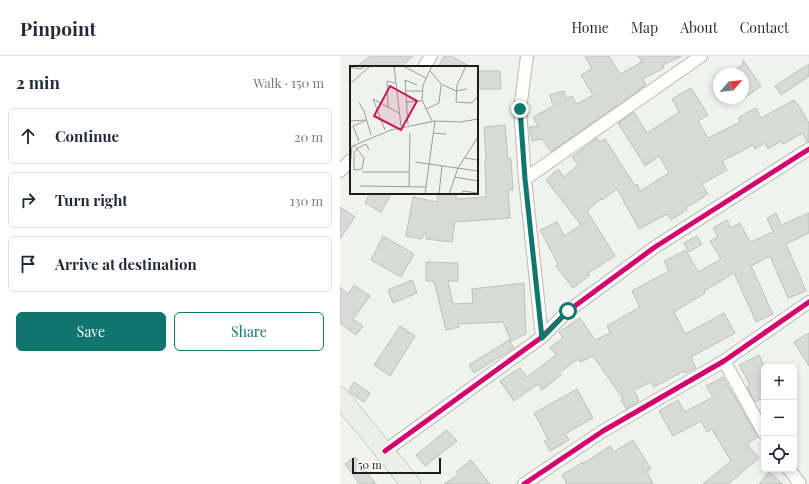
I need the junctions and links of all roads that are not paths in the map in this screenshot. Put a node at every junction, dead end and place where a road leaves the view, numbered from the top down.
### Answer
1 (432, 56) edge
2 (527, 56) edge
3 (701, 56) edge
4 (425, 66) edge
5 (809, 149) edge
6 (350, 161) edge
7 (340, 171) edge
8 (525, 179) junction
9 (809, 302) edge
10 (542, 338) junction
11 (724, 361) junction
12 (340, 397) edge
13 (340, 416) edge
14 (761, 428) edge
15 (385, 451) junction
16 (791, 472) edge
17 (396, 484) edge
18 (412, 484) edge
19 (524, 484) edge
20 (800, 484) edge

1 - 4 street
2 - 8 street
3 - 8 street
5 - 10 street
6 - 7 street
8 - 10 street
9 - 11 street
10 - 15 street
11 - 14 street
11 - 19 street
12 - 15 main road
13 - 17 main road
15 - 18 main road
16 - 20 street

